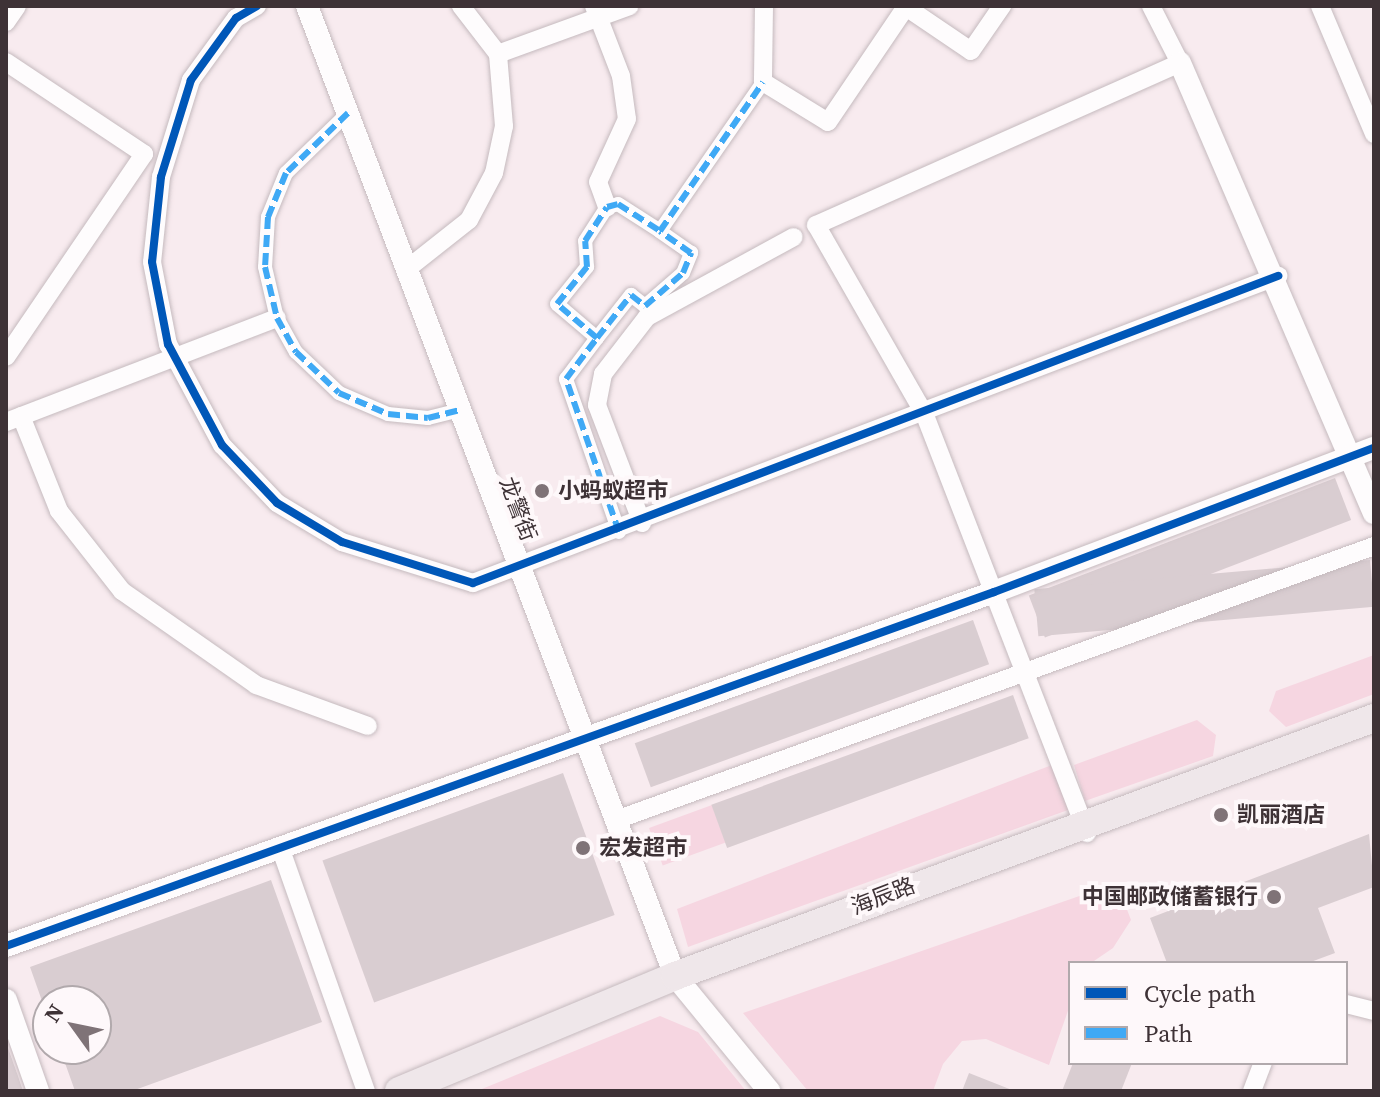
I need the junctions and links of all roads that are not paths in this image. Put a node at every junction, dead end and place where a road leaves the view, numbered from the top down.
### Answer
1 (17, 6) edge
2 (257, 6) edge
3 (307, 6) edge
4 (461, 6) edge
5 (630, 6) edge
6 (764, 6) edge
7 (1002, 6) edge
8 (1151, 6) edge
9 (1320, 6) edge
10 (596, 12) edge
11 (6, 22) edge
12 (498, 54) junction
13 (6, 62) edge
14 (1180, 63) junction
15 (763, 82) junction
16 (348, 113) junction
17 (1374, 134) edge
18 (144, 154) junction
19 (166, 159) junction
20 (607, 207) junction
21 (660, 231) junction
22 (794, 237) dead end
23 (407, 269) junction
24 (1278, 276) junction
25 (277, 318) junction
26 (597, 338) junction
27 (6, 357) edge
28 (174, 358) junction
29 (461, 410) junction
30 (925, 415) junction
31 (14, 419) edge
32 (1374, 448) edge
33 (1351, 457) junction
34 (1374, 513) edge
35 (642, 523) junction
36 (619, 532) junction
37 (1374, 546) edge
38 (521, 569) junction
39 (994, 592) junction
40 (1025, 672) junction
41 (1374, 718) edge
42 (368, 726) dead end
43 (584, 735) junction
44 (1374, 737) edge
45 (616, 820) junction
46 (1086, 829) junction
47 (280, 847) junction
48 (6, 946) edge
49 (681, 983) junction
50 (6, 1000) edge
51 (1348, 1004) edge
52 (1374, 1011) edge
53 (1262, 1065) edge
54 (38, 1091) edge
55 (366, 1091) edge
56 (399, 1091) edge
57 (444, 1091) edge
58 (769, 1091) edge
59 (1252, 1091) edge

1 - 11 street
2 - 19 street
3 - 16 street, 龙警街
4 - 12 street
5 - 10 street
6 - 15 street
7 - 15 street
8 - 14 street
9 - 17 street
10 - 12 street
10 - 20 street
12 - 23 street
13 - 18 street
14 - 24 street
14 - 30 street
15 - 21 street
16 - 23 street, 龙警街
16 - 25 street
18 - 19 street
18 - 27 street
19 - 28 street
20 - 21 street
20 - 26 street
21 - 26 street
22 - 35 street
23 - 29 street, 龙警街
24 - 30 street
24 - 33 street
25 - 28 street
25 - 29 street
26 - 36 street
28 - 31 street
28 - 38 street
29 - 38 street, 龙警街
30 - 35 street
30 - 39 street
31 - 42 street
32 - 33 street
33 - 34 street
33 - 39 street
35 - 36 street
36 - 38 street
37 - 40 street
38 - 43 street, 龙警街
39 - 40 street
39 - 43 street
40 - 45 street
40 - 46 street
41 - 46 main road, 海辰路
43 - 45 street, 龙警街
43 - 47 street
44 - 46 main road, 海辰路
45 - 49 street, 龙警街
46 - 49 main road, 海辰路
47 - 48 street
47 - 55 street
49 - 56 main road, 海辰路
49 - 57 main road, 海辰路
49 - 58 street, 龙警街
50 - 54 street
51 - 52 street
53 - 59 street

